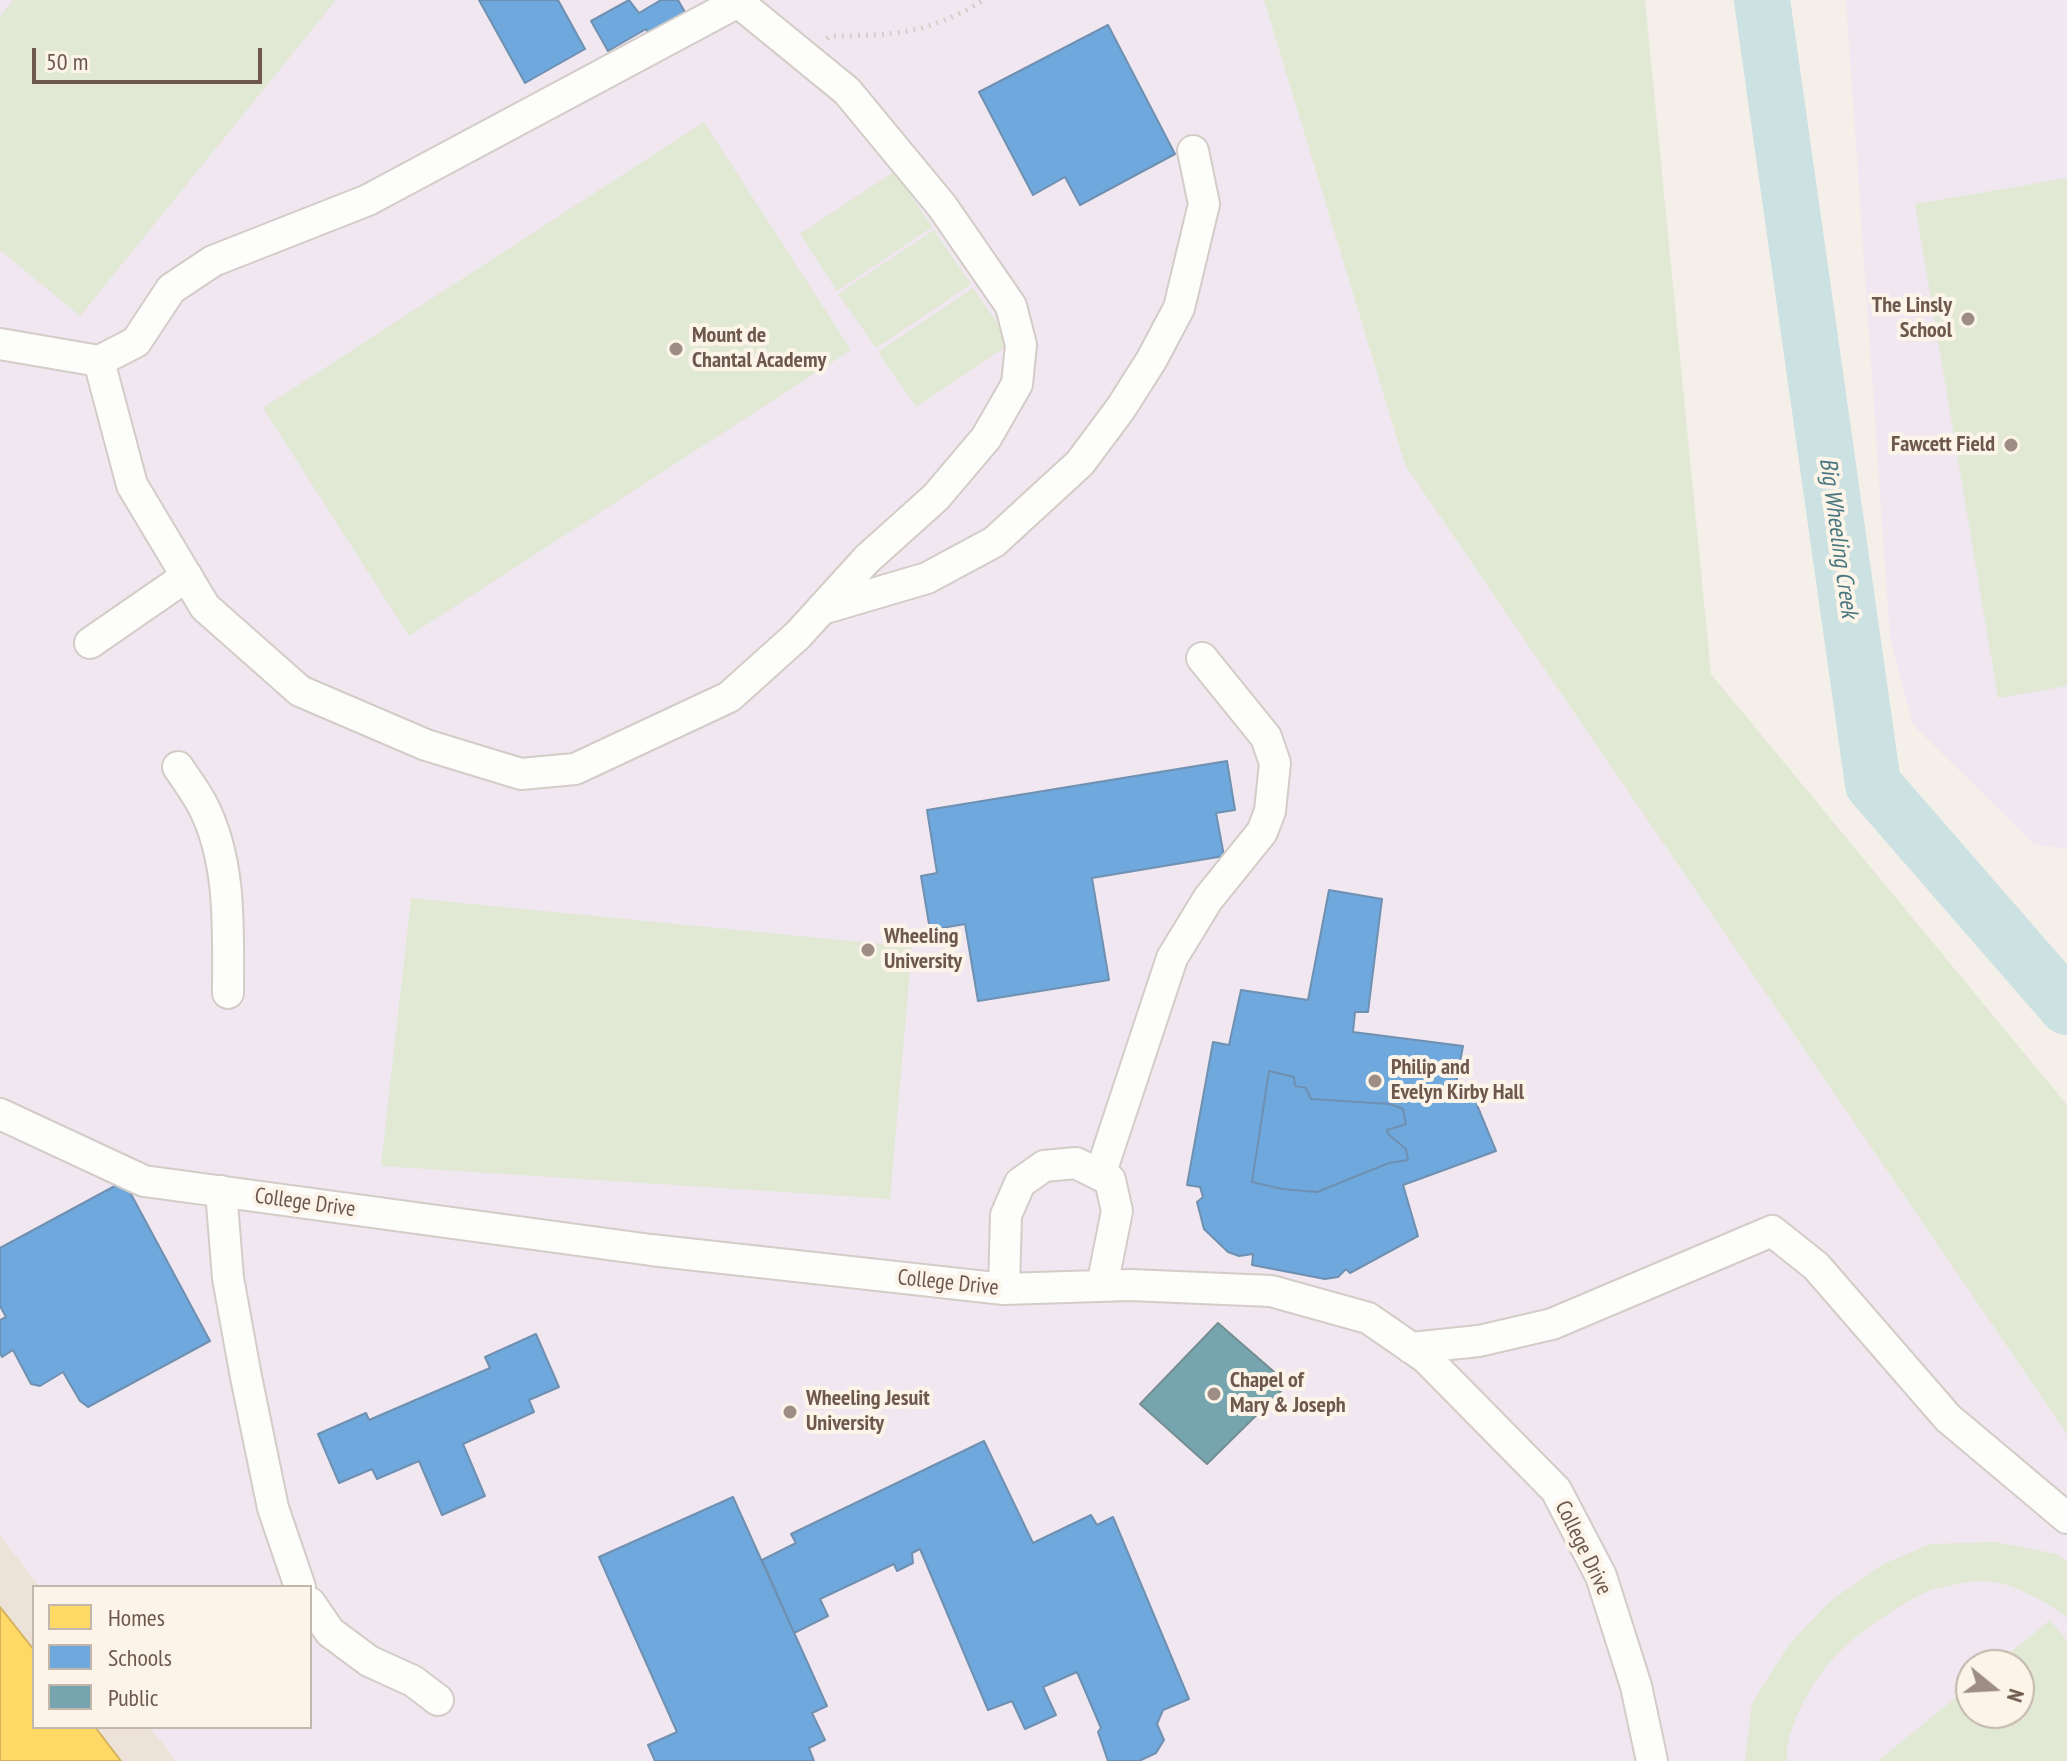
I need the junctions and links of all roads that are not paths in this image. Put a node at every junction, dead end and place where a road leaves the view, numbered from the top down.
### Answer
1 (1193, 151) dead end
2 (0, 344) edge
3 (99, 361) junction
4 (187, 576) junction
5 (822, 609) junction
6 (90, 643) dead end
7 (1202, 658) dead end
8 (178, 767) dead end
9 (228, 993) dead end
10 (0, 1114) edge
11 (1100, 1175) junction
12 (221, 1191) junction
13 (1102, 1286) junction
14 (1004, 1289) junction
15 (1411, 1348) junction
16 (2067, 1518) edge
17 (299, 1585) edge
18 (312, 1606) edge
19 (438, 1700) dead end
20 (1652, 1761) edge

1 - 5 street
2 - 3 street
3 - 4 street
3 - 5 street
4 - 5 street
4 - 6 street
7 - 11 street
8 - 9 street
10 - 12 street, College Drive
11 - 13 street
11 - 14 street
12 - 14 street, College Drive
12 - 17 street
13 - 14 street, College Drive
13 - 15 street, College Drive
15 - 16 street
15 - 20 street, College Drive
18 - 19 street

